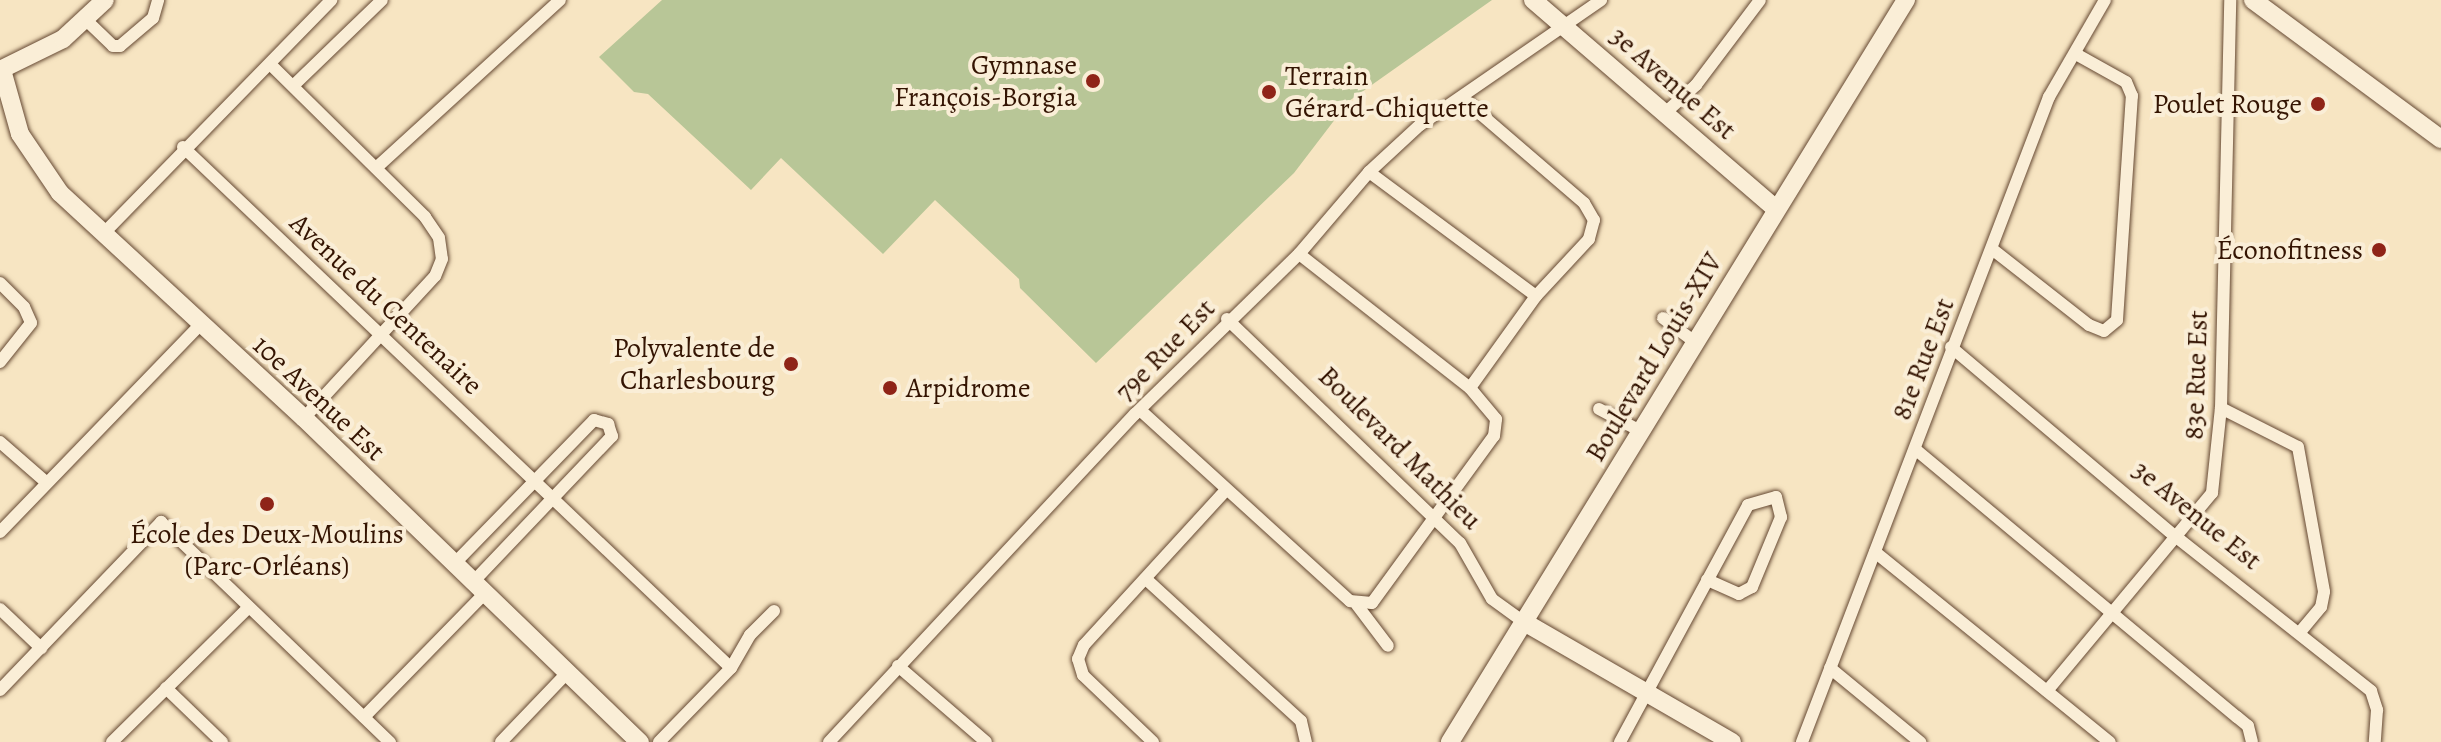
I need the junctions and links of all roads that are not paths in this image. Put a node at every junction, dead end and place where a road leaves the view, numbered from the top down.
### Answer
1 (105, 0) edge
2 (158, 0) edge
3 (382, 0) edge
4 (560, 0) edge
5 (1533, 0) edge
6 (1601, 0) edge
7 (1760, 0) edge
8 (1906, 0) edge
9 (2105, 0) edge
10 (2230, 0) edge
11 (2253, 0) edge
12 (324, 2) edge
13 (84, 18) junction
14 (1566, 29) junction
15 (2076, 54) junction
16 (270, 64) junction
17 (1, 70) edge
18 (294, 85) junction
19 (1462, 98) junction
20 (1665, 113) junction
21 (2441, 139) edge
22 (183, 147) junction
23 (376, 168) junction
24 (1369, 172) junction
25 (1776, 209) junction
26 (103, 234) junction
27 (1992, 249) junction
28 (1299, 254) junction
29 (0, 283) edge
30 (1536, 296) junction
31 (1663, 318) dead end
32 (1227, 319) junction
33 (200, 325) junction
34 (383, 332) junction
35 (1695, 342) junction
36 (1951, 347) junction
37 (0, 362) edge
38 (1470, 388) junction
39 (2221, 408) junction
40 (1599, 409) dead end
41 (1140, 410) junction
42 (304, 418) junction
43 (1642, 432) junction
44 (0, 442) edge
45 (1915, 449) junction
46 (536, 480) junction
47 (47, 483) junction
48 (1226, 490) junction
49 (554, 498) junction
50 (1436, 518) junction
51 (0, 532) edge
52 (2175, 536) junction
53 (1875, 552) junction
54 (454, 564) junction
55 (1147, 580) junction
56 (1707, 580) junction
57 (479, 587) junction
58 (1357, 605) junction
59 (249, 607) junction
60 (0, 609) edge
61 (774, 611) dead end
62 (2113, 613) junction
63 (1524, 622) junction
64 (2300, 632) junction
65 (1388, 646) dead end
66 (41, 648) junction
67 (898, 666) junction
68 (731, 668) junction
69 (1830, 668) junction
70 (568, 672) junction
71 (166, 688) junction
72 (0, 690) edge
73 (1647, 690) junction
74 (2047, 691) junction
75 (364, 717) junction
76 (112, 742) edge
77 (222, 742) edge
78 (390, 742) edge
79 (501, 742) edge
80 (640, 742) edge
81 (659, 742) edge
82 (829, 742) edge
83 (986, 742) edge
84 (1153, 742) edge
85 (1306, 742) edge
86 (1450, 742) edge
87 (1620, 742) edge
88 (1732, 742) edge
89 (1802, 742) edge
90 (1920, 742) edge
91 (2110, 742) edge
92 (2252, 742) edge
93 (2375, 742) edge

1 - 13 street
2 - 13 street
3 - 18 street
4 - 23 street
5 - 14 street, 3e Avenue Est
6 - 14 street, 79e Rue Est
7 - 20 street
8 - 25 street, Boulevard Louis-XIV
9 - 15 street, 81e Rue Est
10 - 39 street, 83e Rue Est
11 - 21 street
12 - 16 street
13 - 17 street
14 - 19 street, 79e Rue Est
14 - 20 street, 3e Avenue Est
15 - 27 street, 81e Rue Est
15 - 27 street
16 - 18 street
16 - 22 street
17 - 26 street, 10e Avenue Est
18 - 23 street
19 - 24 street, 79e Rue Est
19 - 30 street
20 - 25 street, 3e Avenue Est
22 - 26 street
22 - 34 street, Avenue du Centenaire
23 - 34 street
24 - 28 street, 79e Rue Est
24 - 30 street
25 - 35 street, Boulevard Louis-XIV
26 - 33 street, 10e Avenue Est
27 - 36 street, 81e Rue Est
28 - 32 street, 79e Rue Est
28 - 38 street
29 - 37 street
30 - 38 street
31 - 35 street
32 - 41 street, 79e Rue Est
32 - 50 street, Boulevard Mathieu
33 - 42 street, 10e Avenue Est
33 - 47 street
34 - 42 street
34 - 46 street, Avenue du Centenaire
35 - 43 street, Boulevard Louis-XIV
36 - 45 street, 81e Rue Est
36 - 52 street, 3e Avenue Est
38 - 50 street
39 - 52 street, 83e Rue Est
39 - 64 street
40 - 43 street
41 - 48 street
41 - 67 street, 79e Rue Est
42 - 54 street, 10e Avenue Est
43 - 63 street, Boulevard Louis-XIV
44 - 47 street
45 - 53 street, 81e Rue Est
45 - 62 street
46 - 49 street, Avenue du Centenaire
46 - 49 street
46 - 54 street
47 - 51 street
48 - 55 street
48 - 58 street
49 - 57 street
49 - 68 street, Avenue du Centenaire
50 - 58 street
50 - 63 street, Boulevard Mathieu
52 - 62 street, 83e Rue Est
52 - 64 street, 3e Avenue Est
53 - 69 street, 81e Rue Est
53 - 74 street
54 - 57 street, 10e Avenue Est
55 - 84 street
55 - 85 street
56 - 56 street
56 - 73 street
57 - 70 street, 10e Avenue Est
57 - 75 street
58 - 65 street
59 - 66 street
59 - 71 street
59 - 75 street
60 - 66 street
61 - 68 street
62 - 74 street, 83e Rue Est
62 - 92 street
63 - 73 street, Boulevard Mathieu
63 - 86 street, Boulevard Louis-XIV
64 - 93 street, 3e Avenue Est
66 - 72 street
67 - 82 street, 79e Rue Est
67 - 83 street
68 - 81 street
69 - 89 street, 81e Rue Est
69 - 90 street
70 - 79 street
70 - 80 street, 10e Avenue Est
71 - 76 street
71 - 77 street
73 - 87 street
73 - 88 street, Boulevard Mathieu
74 - 91 street
75 - 78 street

